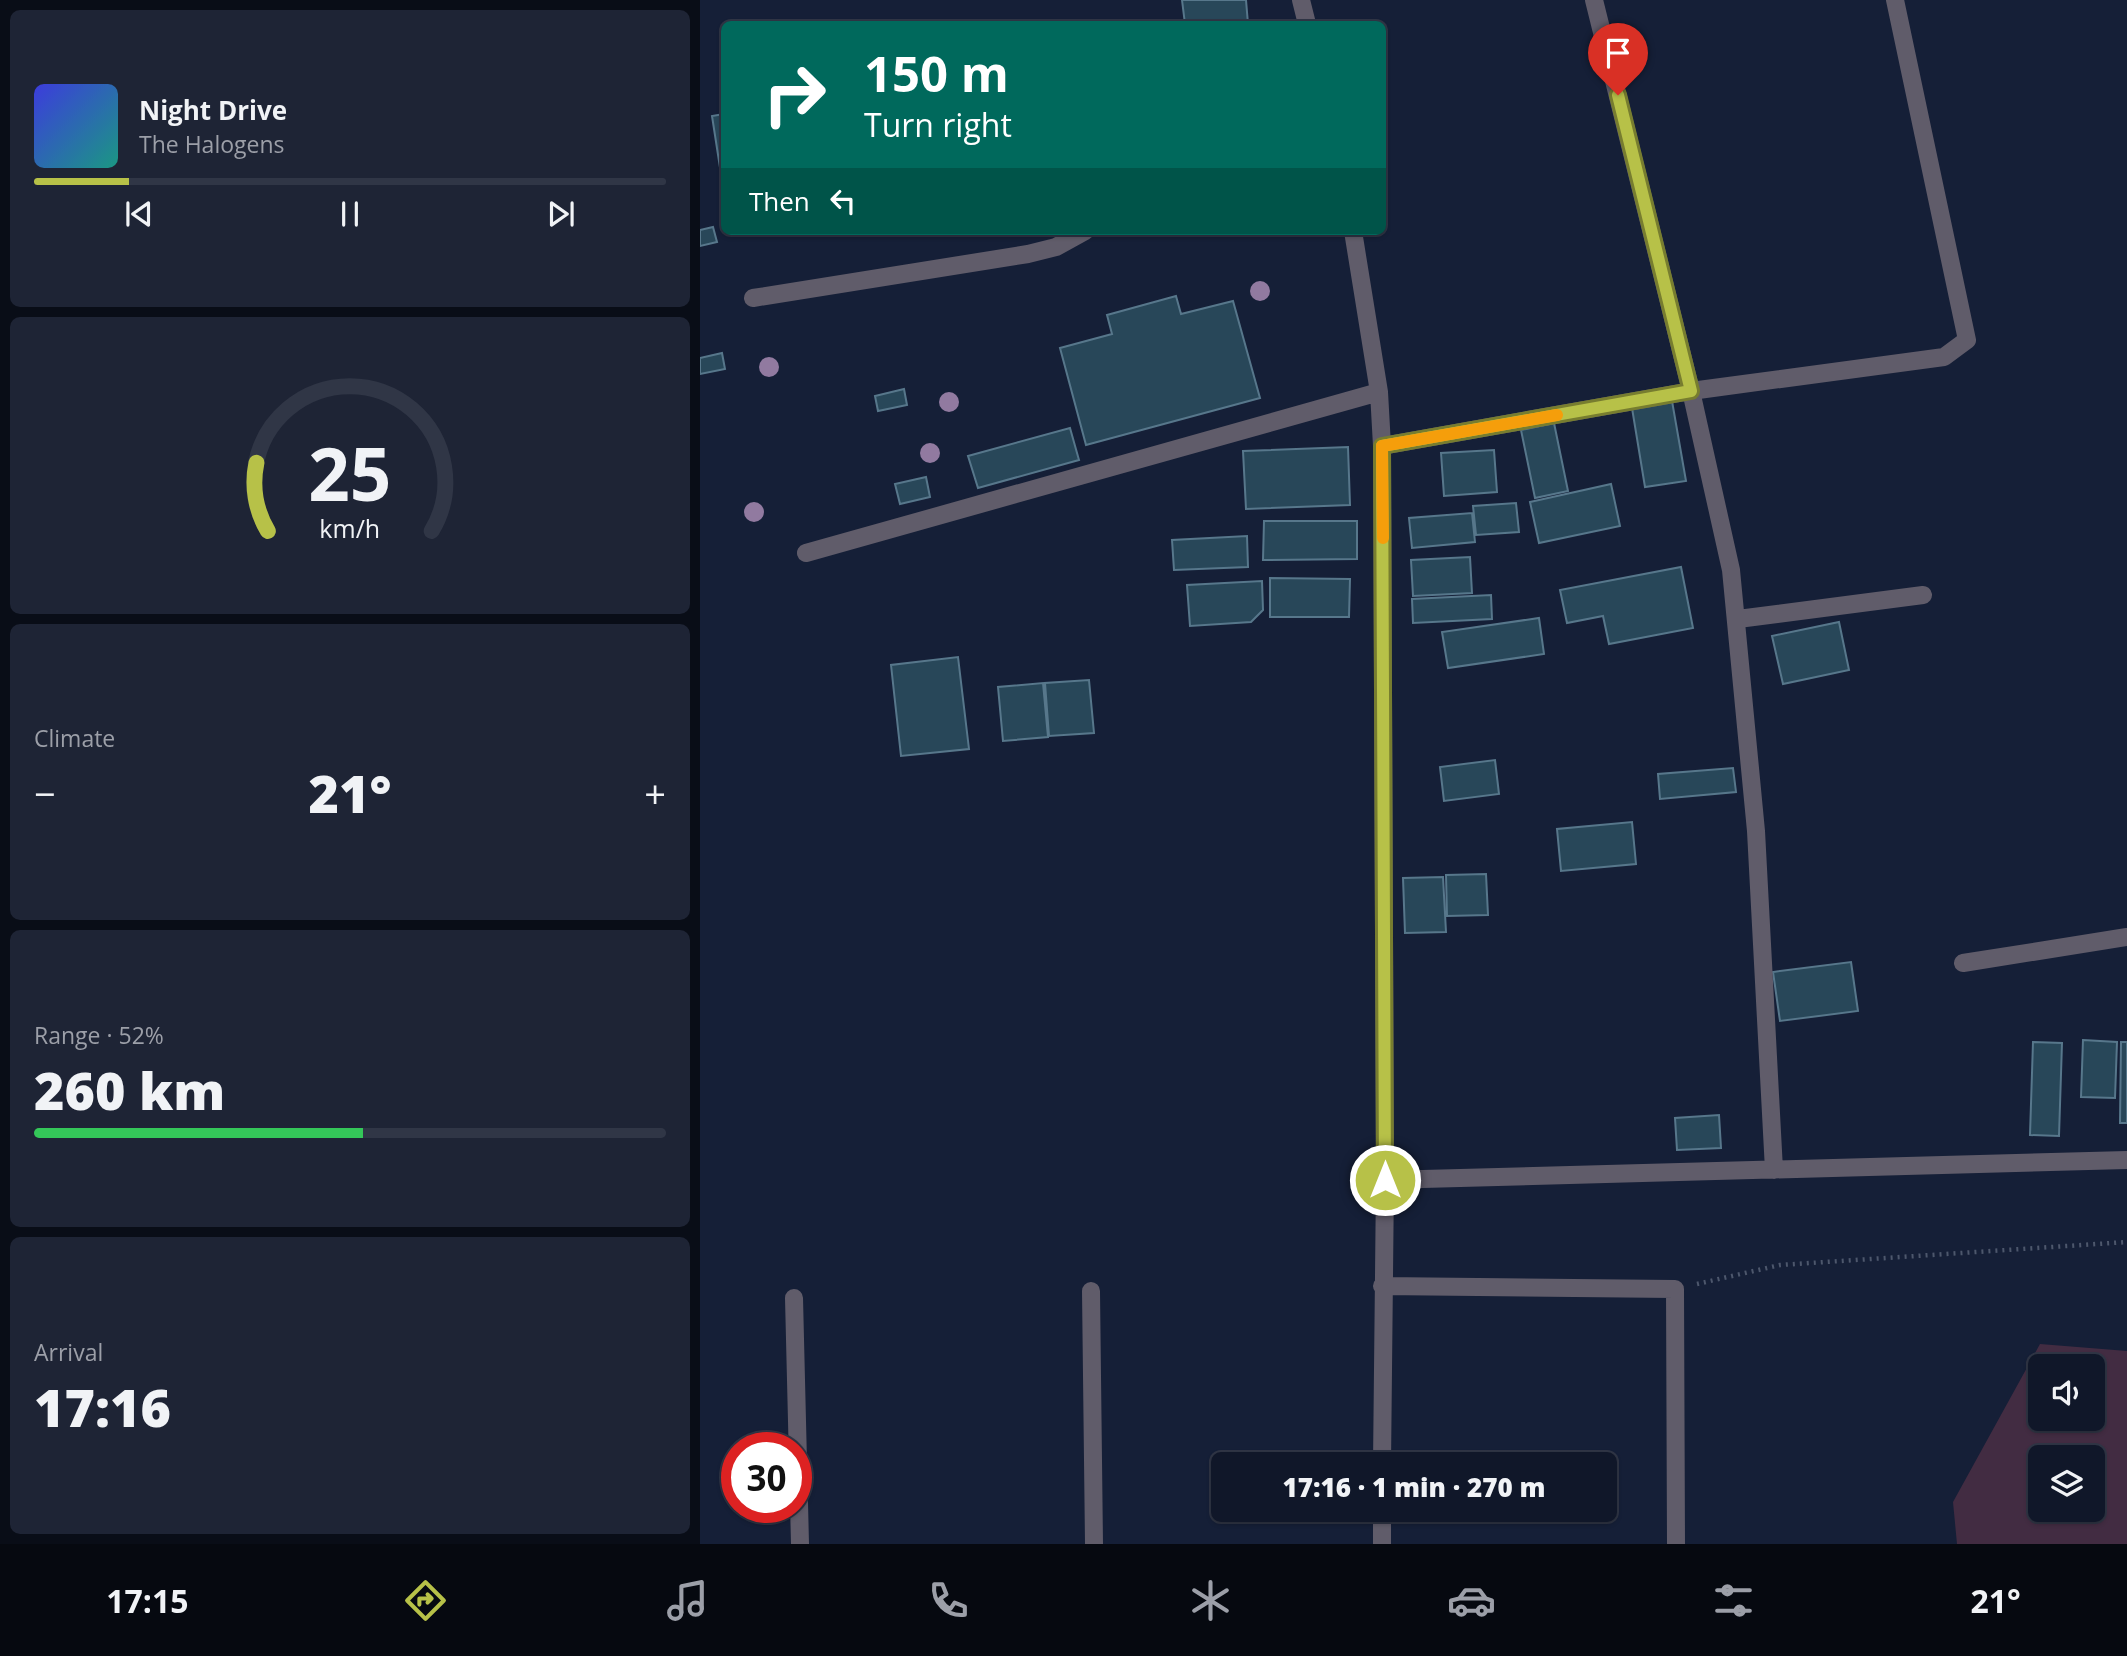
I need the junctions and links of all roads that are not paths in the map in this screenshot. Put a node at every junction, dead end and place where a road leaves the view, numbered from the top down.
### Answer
1 (1301, 0) edge
2 (1594, 0) edge
3 (1895, 0) edge
4 (1306, 21) edge
5 (1078, 235) edge
6 (1354, 235) edge
7 (753, 298) dead end
8 (1691, 391) junction
9 (1379, 392) junction
10 (1382, 446) junction
11 (806, 553) dead end
12 (1923, 595) dead end
13 (1738, 620) junction
14 (2127, 937) edge
15 (1963, 962) dead end
16 (2127, 1160) edge
17 (1774, 1170) junction
18 (1385, 1180) junction
19 (1382, 1286) junction
20 (1091, 1291) dead end
21 (794, 1297) dead end
22 (1382, 1452) edge
23 (1382, 1522) edge
24 (800, 1544) edge
25 (1094, 1544) edge
26 (1382, 1544) edge
27 (1676, 1544) edge

1 - 4 street
2 - 8 street
3 - 8 street
5 - 7 street
6 - 9 street
8 - 10 street
8 - 13 street
9 - 10 street
9 - 11 street
10 - 18 street
12 - 13 street
13 - 17 street
14 - 15 street
16 - 17 street
17 - 18 street
18 - 19 street
19 - 22 street
19 - 27 street
20 - 25 street
21 - 24 street
23 - 26 street

